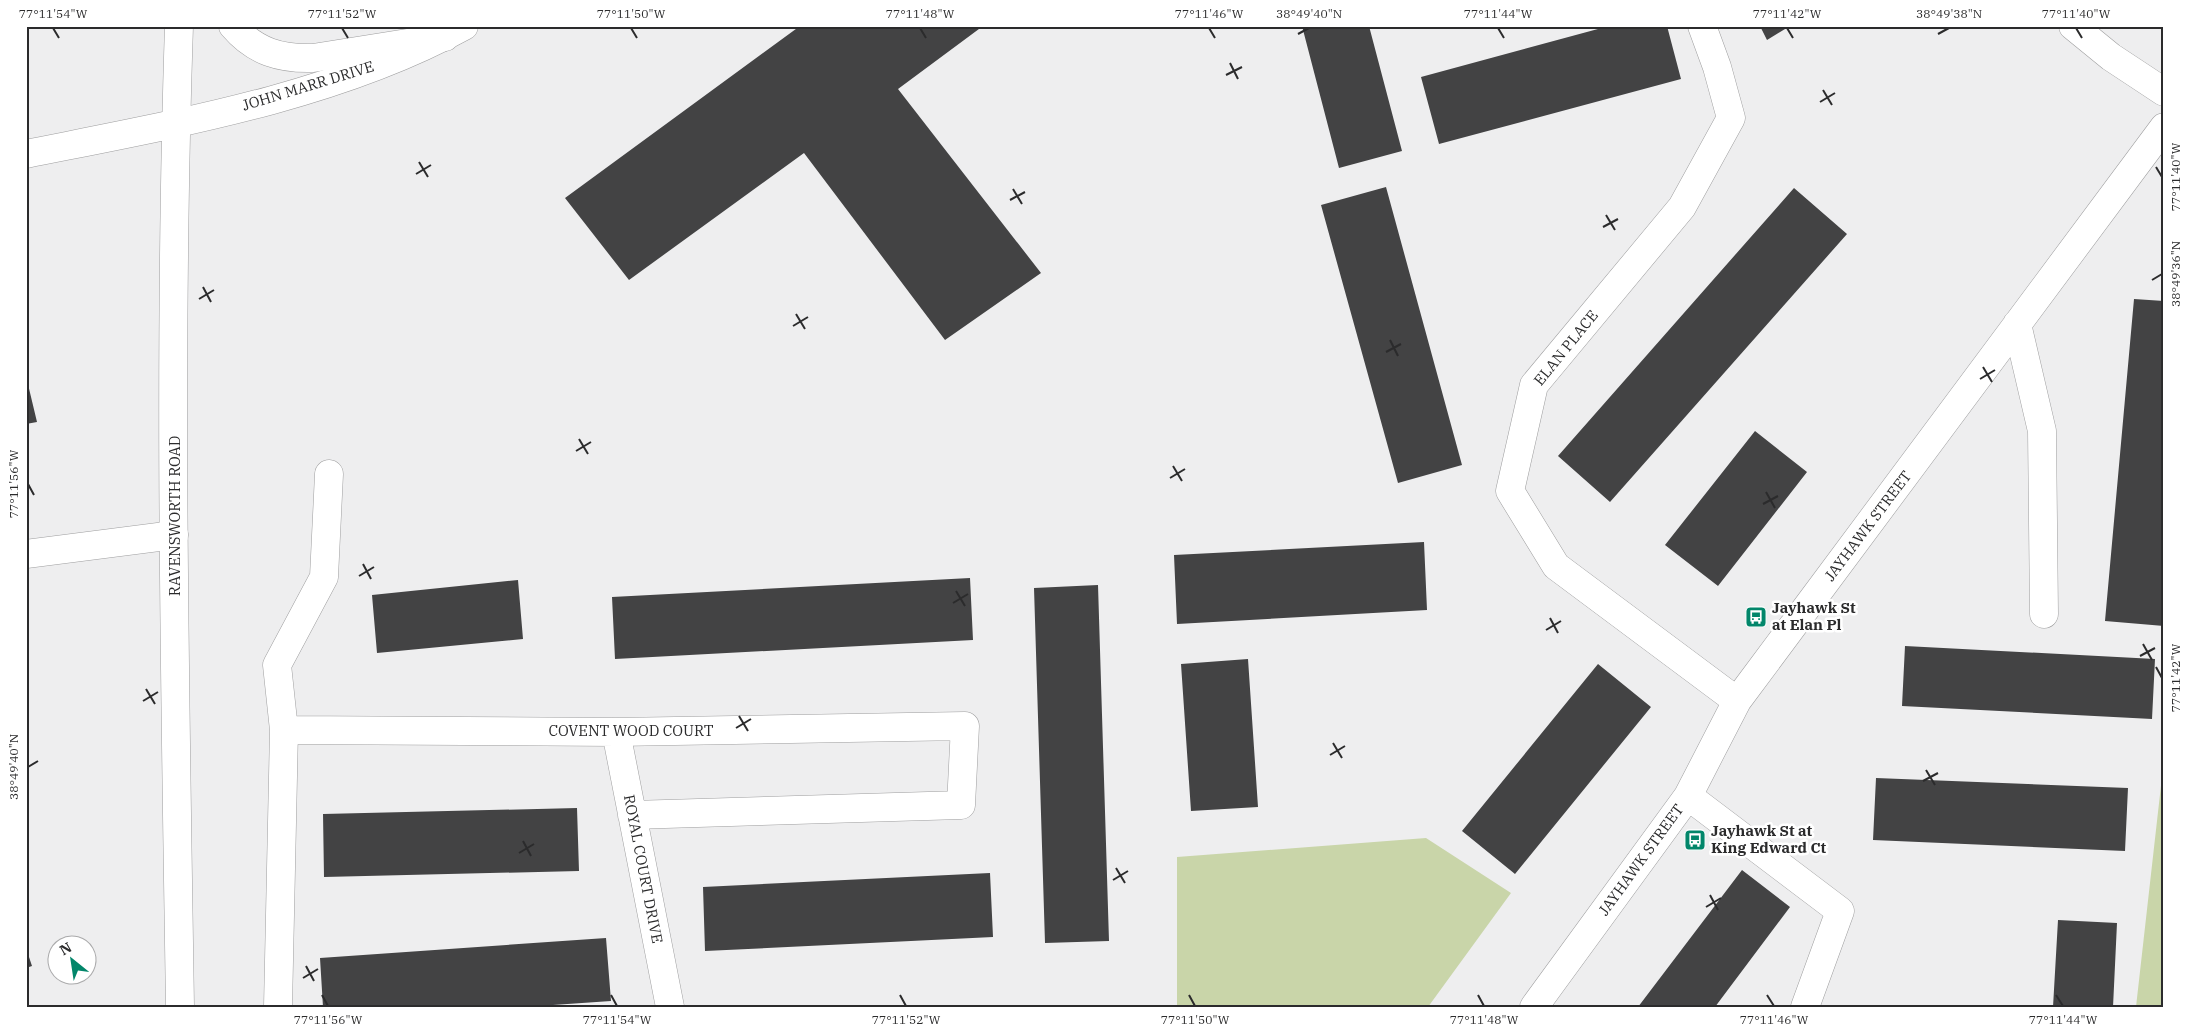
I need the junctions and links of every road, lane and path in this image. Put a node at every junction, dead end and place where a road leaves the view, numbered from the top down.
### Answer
1 (179, 26) edge
2 (234, 26) edge
3 (1702, 26) edge
4 (2073, 26) edge
5 (455, 31) edge
6 (2164, 92) edge
7 (176, 124) junction
8 (2164, 127) edge
9 (26, 154) edge
10 (2017, 324) junction
11 (329, 474) dead end
12 (174, 535) junction
13 (26, 554) edge
14 (2044, 614) dead end
15 (1737, 701) junction
16 (284, 730) junction
17 (616, 732) junction
18 (1688, 796) junction
19 (632, 814) junction
20 (180, 1007) edge
21 (278, 1007) edge
22 (670, 1007) edge
23 (1534, 1007) edge
24 (1805, 1007) edge

1 - 7 street, RAVENSWORTH ROAD
2 - 5 street
3 - 15 street, ELAN PLACE
4 - 6 street
5 - 7 street, JOHN MARR DRIVE
7 - 9 street, JOHN MARR DRIVE
7 - 12 street, RAVENSWORTH ROAD
8 - 10 street, JAYHAWK STREET
10 - 14 street
10 - 15 street, JAYHAWK STREET
11 - 16 street
12 - 13 street
12 - 20 street, RAVENSWORTH ROAD
15 - 18 street, JAYHAWK STREET
16 - 17 street, COVENT WOOD COURT
16 - 21 street
17 - 19 street, ROYAL COURT DRIVE
17 - 19 street, COVENT WOOD COURT
18 - 23 street, JAYHAWK STREET
18 - 24 street
19 - 22 street, ROYAL COURT DRIVE

